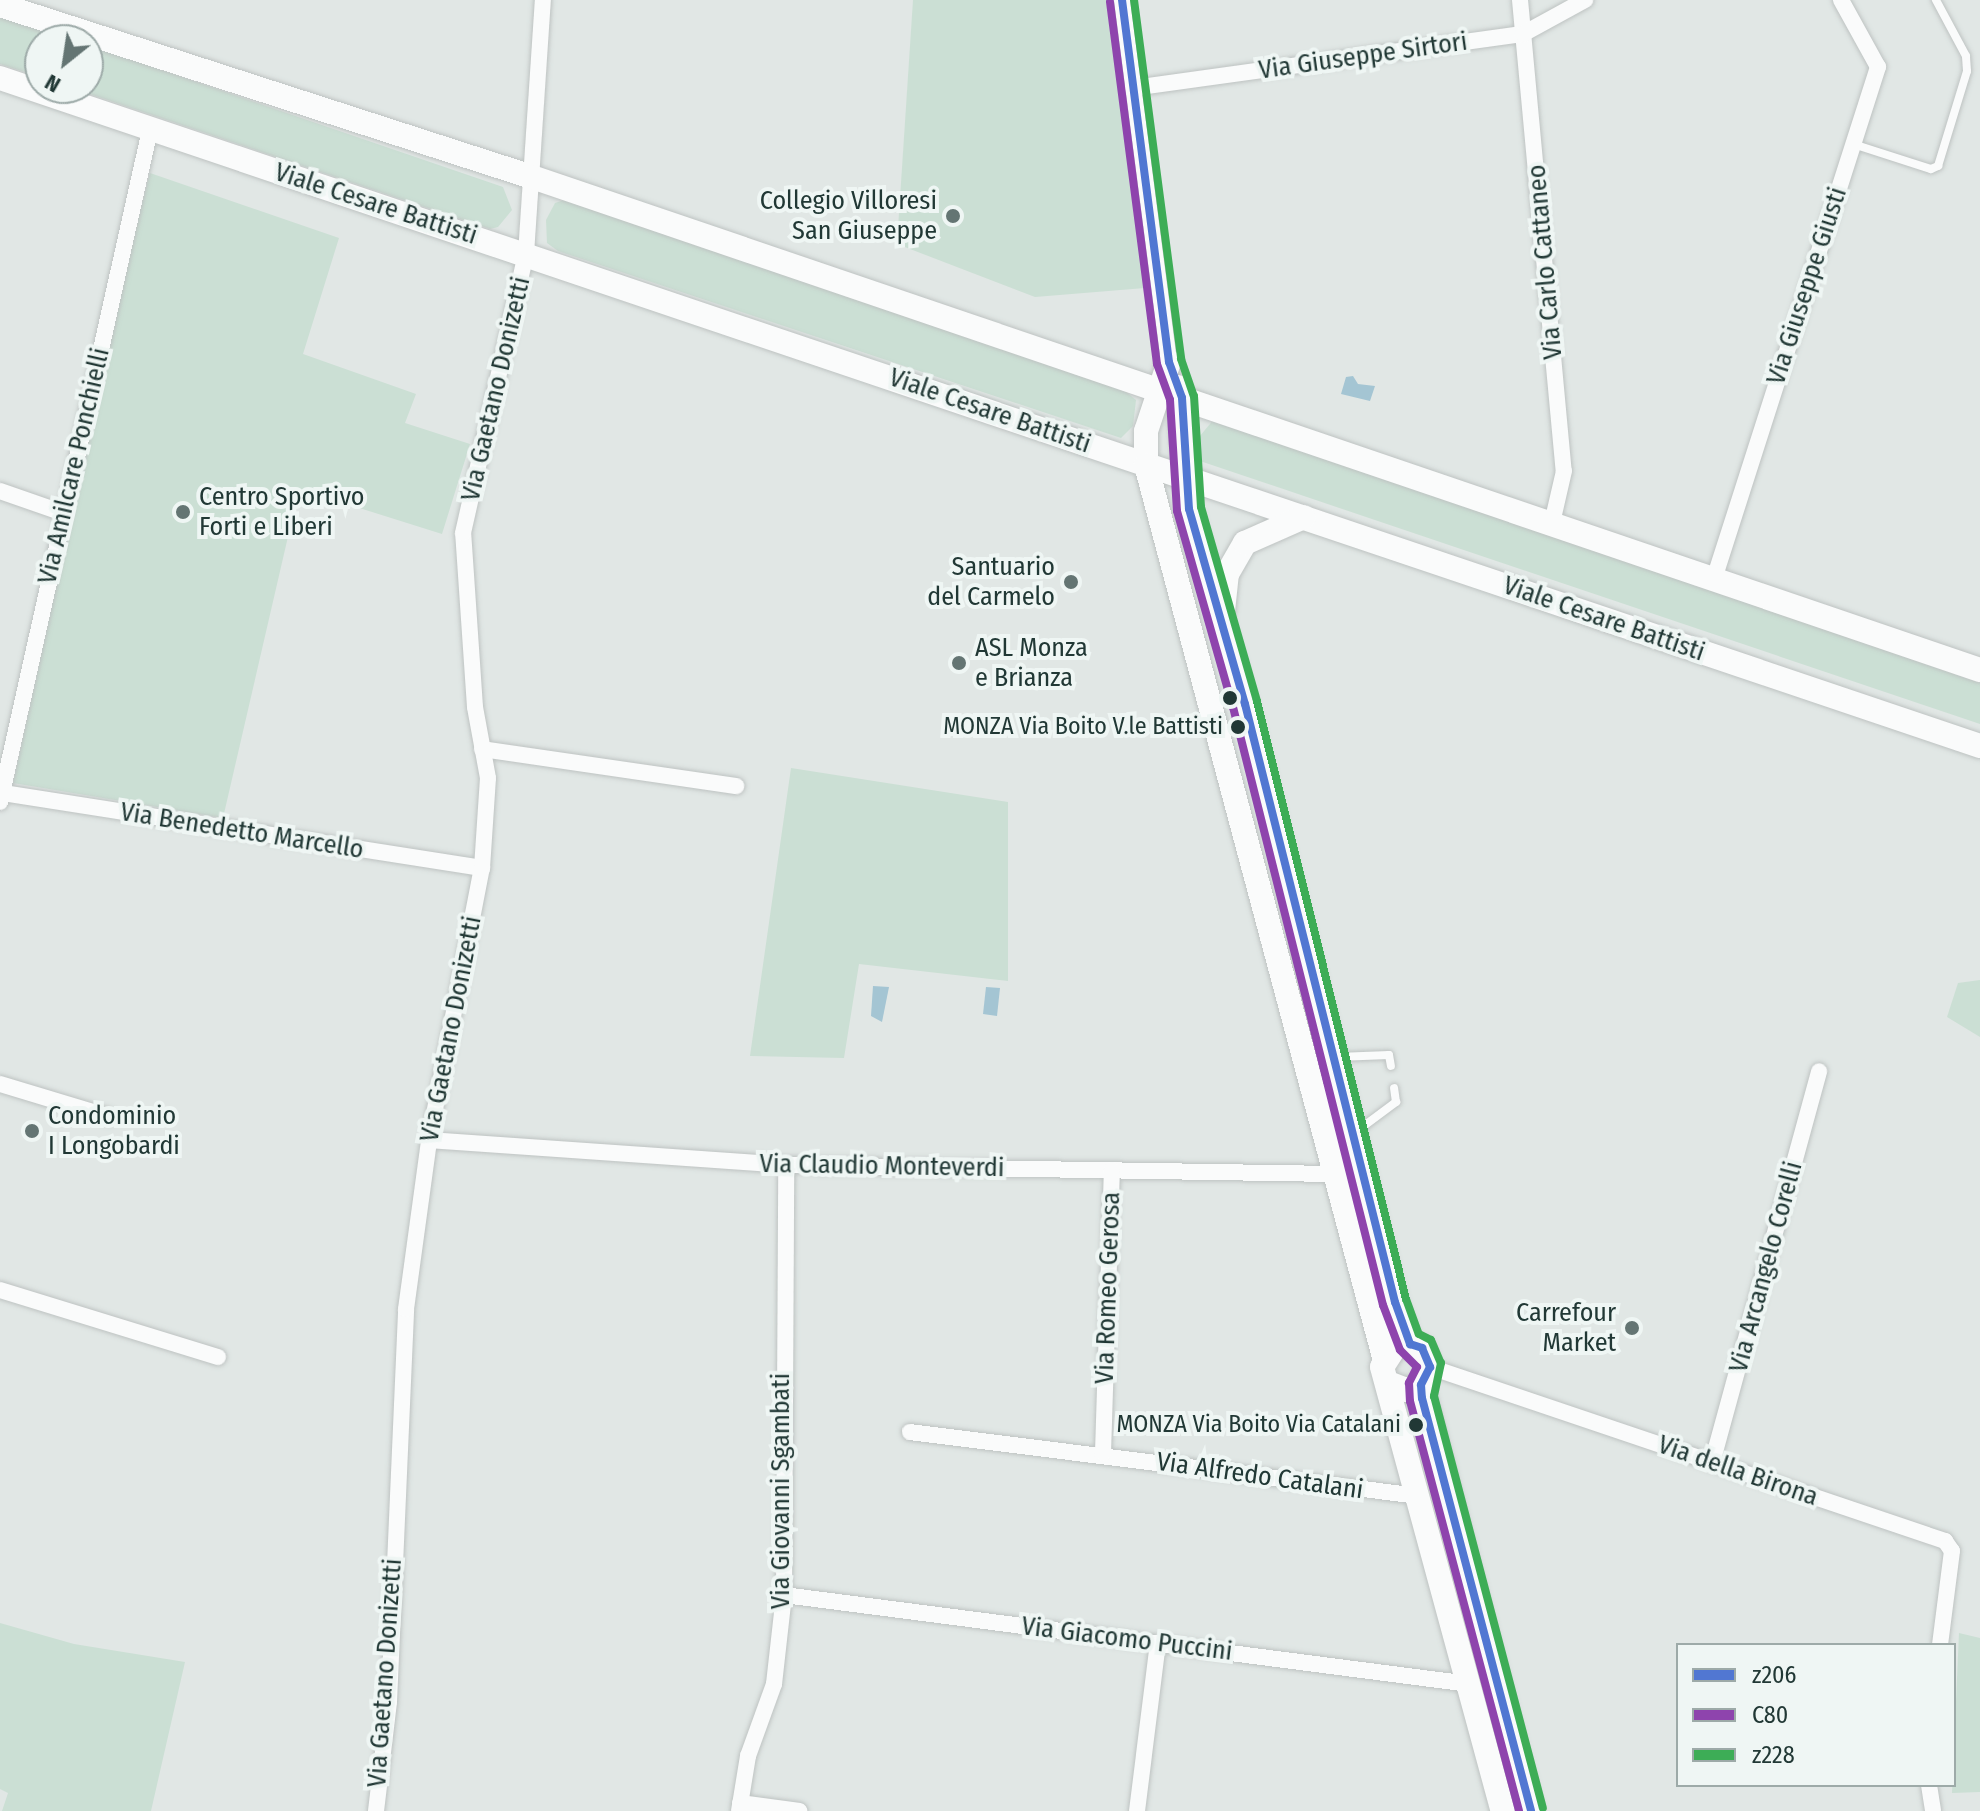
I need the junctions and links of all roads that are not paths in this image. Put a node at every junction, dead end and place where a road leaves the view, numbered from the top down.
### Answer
1 (543, 0) edge
2 (1122, 0) edge
3 (1520, 0) edge
4 (1585, 0) edge
5 (1841, 0) edge
6 (1936, 0) edge
7 (5, 4) edge
8 (1523, 34) junction
9 (0, 78) edge
10 (1133, 88) junction
11 (150, 130) junction
12 (1853, 144) junction
13 (532, 177) junction
14 (526, 254) junction
15 (1169, 362) junction
16 (1158, 389) junction
17 (1182, 398) junction
18 (1146, 465) junction
19 (1184, 476) junction
20 (0, 491) edge
21 (63, 513) junction
22 (1304, 517) junction
23 (1552, 523) junction
24 (1714, 579) junction
25 (1227, 645) junction
26 (1980, 670) edge
27 (1980, 746) edge
28 (482, 749) junction
29 (736, 786) dead end
30 (1, 798) edge
31 (482, 868) junction
32 (1333, 1057) junction
33 (1391, 1066) dead end
34 (1819, 1071) dead end
35 (0, 1084) edge
36 (1394, 1088) dead end
37 (109, 1117) dead end
38 (1353, 1134) junction
39 (429, 1140) junction
40 (786, 1165) junction
41 (1112, 1170) junction
42 (1335, 1174) junction
43 (0, 1290) edge
44 (1410, 1344) junction
45 (218, 1357) dead end
46 (1384, 1357) junction
47 (1426, 1376) junction
48 (1388, 1383) junction
49 (910, 1432) dead end
50 (1103, 1453) junction
51 (1712, 1463) junction
52 (1419, 1496) junction
53 (784, 1595) junction
54 (1158, 1643) junction
55 (1940, 1643) edge
56 (1469, 1684) junction
57 (1929, 1787) edge
58 (740, 1807) edge
59 (376, 1811) edge
60 (799, 1811) edge
61 (1137, 1811) edge
62 (1503, 1811) edge
63 (1531, 1811) edge
64 (1933, 1811) edge

1 - 13 street, Via Gaetano Donizetti
2 - 10 street
3 - 8 street, Via Carlo Cattaneo
4 - 8 street, Via Giuseppe Sirtori
5 - 12 street, Via Giuseppe Giusti
6 - 12 lane
7 - 13 main road
8 - 10 street, Via Giuseppe Sirtori
8 - 23 street, Via Carlo Cattaneo
9 - 11 main road, Viale Cesare Battisti
10 - 15 street
11 - 14 main road, Viale Cesare Battisti
11 - 21 street, Via Amilcare Ponchielli
12 - 24 street, Via Giuseppe Giusti
13 - 14 street, Via Gaetano Donizetti
13 - 16 main road
14 - 18 main road, Viale Cesare Battisti
14 - 28 street, Via Gaetano Donizetti
15 - 16 main road
15 - 17 main road
16 - 17 main road
16 - 18 main road
17 - 19 main road
17 - 23 main road
18 - 19 main road, Viale Cesare Battisti
18 - 42 main road
19 - 22 main road, Viale Cesare Battisti
19 - 25 main road
20 - 21 street
21 - 30 street, Via Amilcare Ponchielli
22 - 25 main road
22 - 27 main road, Viale Cesare Battisti
23 - 24 main road
24 - 26 main road
25 - 32 main road
28 - 29 street
28 - 31 street, Via Gaetano Donizetti
30 - 31 street, Via Benedetto Marcello
31 - 39 street, Via Gaetano Donizetti
32 - 33 lane
32 - 38 main road
34 - 51 street, Via Arcangelo Corelli
35 - 37 street
36 - 38 lane
38 - 44 main road
39 - 40 street, Via Claudio Monteverdi
39 - 59 street, Via Gaetano Donizetti
40 - 41 street, Via Claudio Monteverdi
40 - 53 street, Via Giovanni Sgambati
41 - 42 street, Via Claudio Monteverdi
41 - 50 street, Via Romeo Gerosa
42 - 46 main road
43 - 45 street
44 - 46 main road
44 - 47 main road
46 - 48 main road
47 - 48 main road
47 - 51 street, Via della Birona
47 - 63 main road
48 - 52 main road
49 - 50 street, Via Alfredo Catalani
50 - 52 street, Via Alfredo Catalani
51 - 55 street, Via della Birona
52 - 56 main road
53 - 54 street, Via Giacomo Puccini
53 - 58 street, Via Giovanni Sgambati
54 - 56 street, Via Giacomo Puccini
54 - 61 street
56 - 62 main road
57 - 64 street
58 - 60 street

